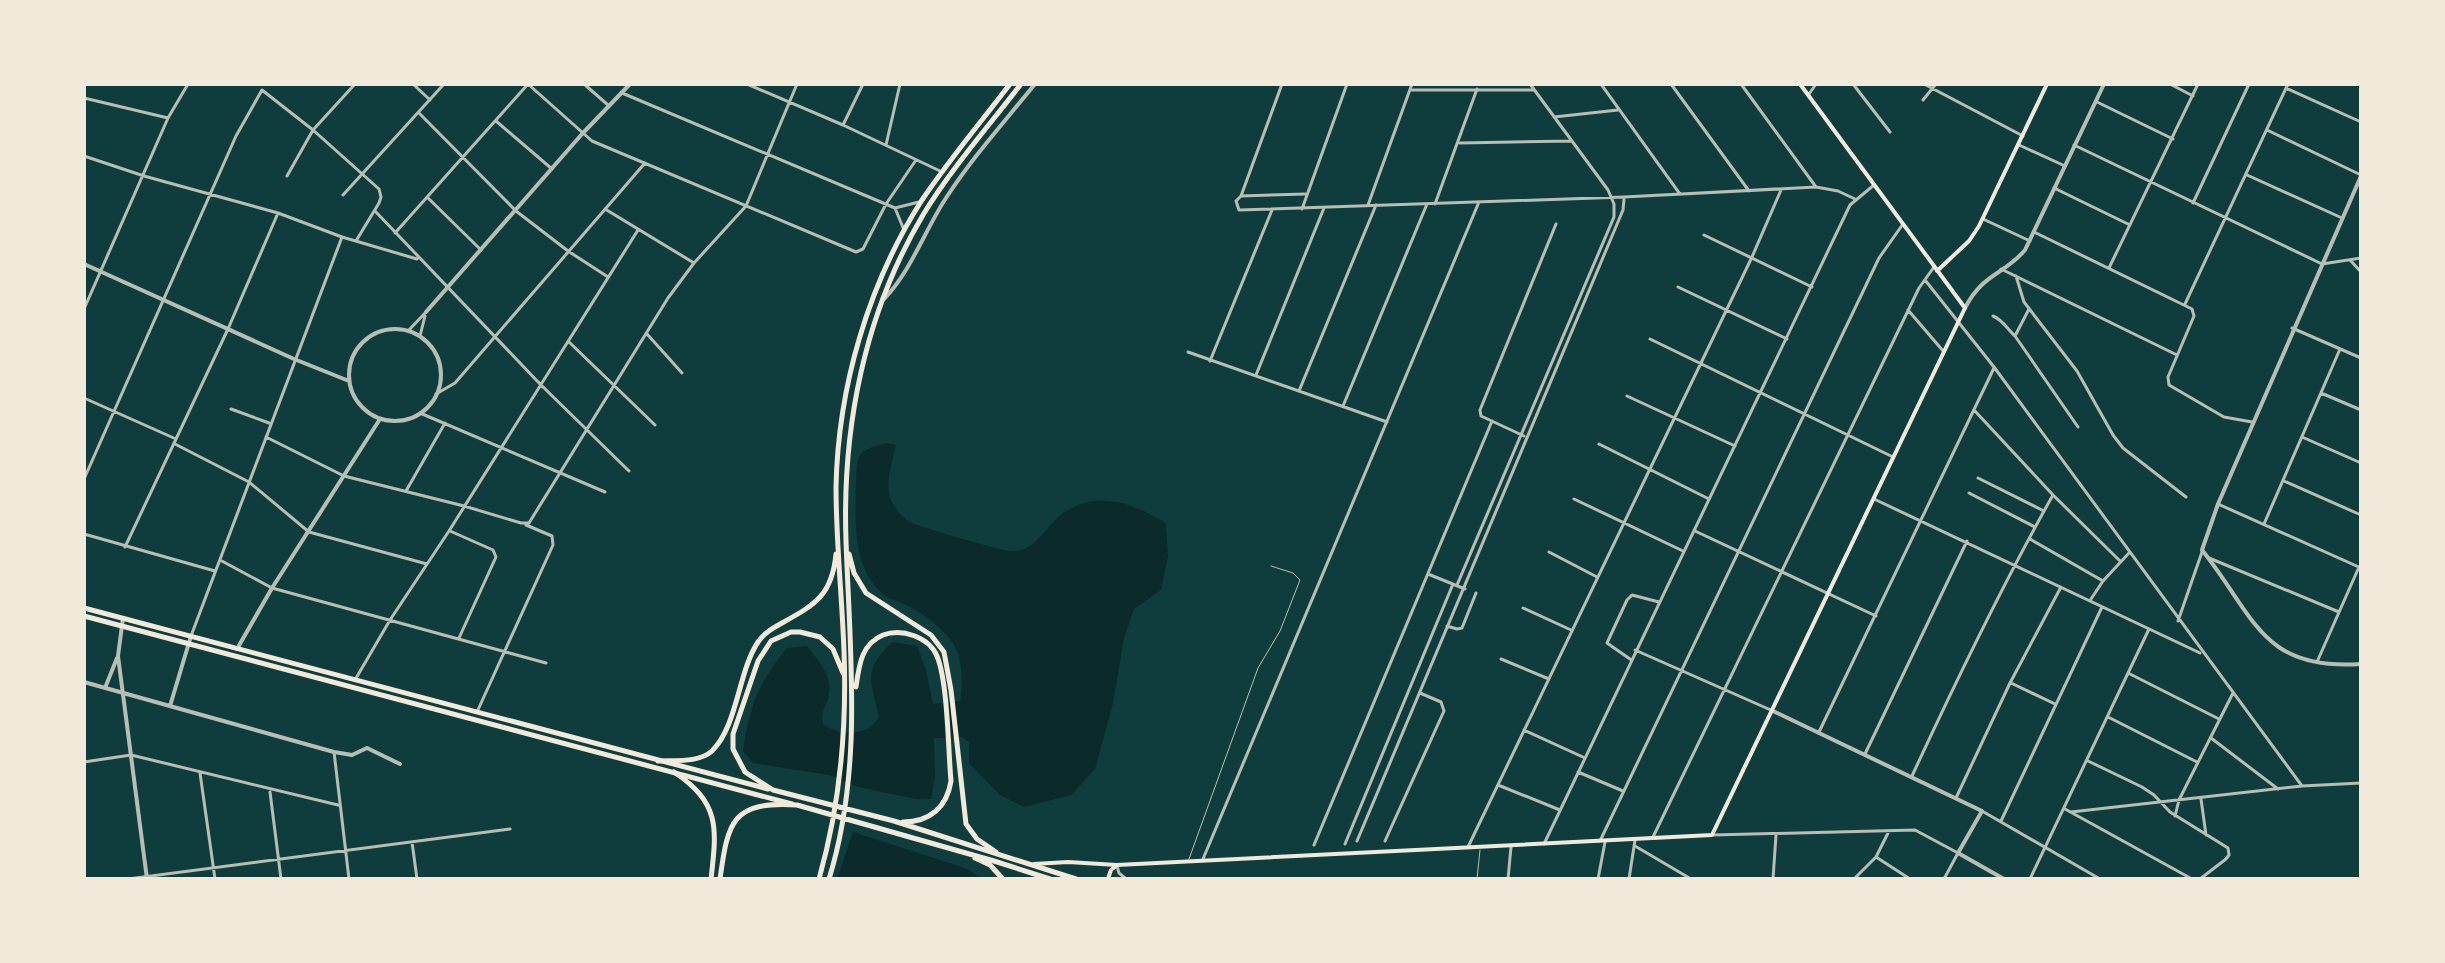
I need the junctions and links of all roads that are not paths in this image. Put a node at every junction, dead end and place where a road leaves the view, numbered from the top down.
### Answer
1 (188, 84) edge
2 (355, 84) edge
3 (413, 84) edge
4 (444, 84) edge
5 (528, 84) edge
6 (584, 84) edge
7 (630, 84) edge
8 (747, 84) edge
9 (797, 84) edge
10 (863, 84) edge
11 (900, 84) edge
12 (1010, 84) edge
13 (1021, 84) edge
14 (1035, 84) edge
15 (1282, 84) edge
16 (1347, 84) edge
17 (1412, 84) edge
18 (1530, 84) edge
19 (1601, 84) edge
20 (1671, 84) edge
21 (1741, 84) edge
22 (1800, 84) edge
23 (1816, 84) edge
24 (1853, 84) edge
25 (1924, 84) edge
26 (2047, 84) edge
27 (2104, 84) edge
28 (2170, 84) edge
29 (2198, 84) edge
30 (2249, 84) edge
31 (1935, 86) edge
32 (2287, 86) edge
33 (1477, 89) junction
34 (1410, 90) junction
35 (1534, 90) junction
36 (622, 93) junction
37 (1808, 95) junction
38 (2193, 96) junction
39 (84, 98) edge
40 (430, 100) junction
41 (1923, 100) dead end
42 (2095, 101) junction
43 (788, 102) junction
44 (609, 105) junction
45 (1620, 110) junction
46 (419, 113) junction
47 (1554, 117) junction
48 (168, 118) junction
49 (496, 121) junction
50 (2361, 122) edge
51 (843, 125) junction
52 (313, 130) junction
53 (2267, 130) junction
54 (1890, 132) dead end
55 (582, 134) junction
56 (2023, 136) junction
57 (2173, 139) junction
58 (1572, 141) junction
59 (1458, 143) junction
60 (886, 145) junction
61 (2019, 145) junction
62 (2074, 145) junction
63 (767, 154) junction
64 (84, 156) edge
65 (464, 158) junction
66 (916, 160) junction
67 (645, 163) junction
68 (2065, 166) junction
69 (552, 169) junction
70 (942, 172) junction
71 (362, 175) junction
72 (2246, 175) junction
73 (144, 176) junction
74 (287, 176) dead end
75 (2361, 176) edge
76 (2150, 182) junction
77 (1874, 185) junction
78 (1816, 187) junction
79 (2054, 188) junction
80 (1781, 190) junction
81 (1749, 191) junction
82 (211, 193) junction
83 (1306, 194) junction
84 (1680, 194) junction
85 (343, 195) dead end
86 (1241, 196) junction
87 (1611, 197) junction
88 (1624, 197) junction
89 (428, 198) junction
90 (1855, 199) junction
91 (922, 200) junction
92 (1479, 202) junction
93 (2193, 203) junction
94 (886, 204) junction
95 (1427, 204) junction
96 (1435, 204) junction
97 (1368, 205) junction
98 (1376, 205) junction
99 (746, 206) junction
100 (895, 208) junction
101 (1324, 208) junction
102 (605, 209) junction
103 (1302, 209) junction
104 (1272, 210) junction
105 (375, 211) junction
106 (516, 211) junction
107 (278, 213) junction
108 (2342, 218) junction
109 (1983, 219) junction
110 (2226, 219) junction
111 (1556, 224) dead end
112 (1903, 224) junction
113 (2130, 225) junction
114 (638, 230) junction
115 (905, 231) junction
116 (2034, 232) junction
117 (395, 233) junction
118 (1704, 235) dead end
119 (342, 237) junction
120 (356, 241) junction
121 (2030, 241) junction
122 (481, 250) junction
123 (568, 251) junction
124 (1752, 257) junction
125 (2361, 258) edge
126 (2350, 260) junction
127 (420, 261) junction
128 (694, 263) junction
129 (84, 264) edge
130 (2322, 264) junction
131 (2109, 268) junction
132 (1936, 269) junction
133 (2001, 269) junction
134 (102, 271) junction
135 (2361, 272) edge
136 (2016, 276) junction
137 (608, 277) junction
138 (1924, 279) junction
139 (1678, 287) dead end
140 (1812, 287) junction
141 (448, 288) junction
142 (162, 301) junction
143 (883, 301) junction
144 (2185, 304) junction
145 (1965, 308) junction
146 (84, 309) edge
147 (2029, 309) junction
148 (1726, 310) junction
149 (1908, 310) junction
150 (426, 312) junction
151 (1993, 316) dead end
152 (1957, 323) junction
153 (2292, 328) junction
154 (228, 329) junction
155 (409, 330) junction
156 (646, 333) junction
157 (420, 336) junction
158 (2015, 336) junction
159 (496, 337) junction
160 (1650, 339) dead end
161 (1787, 339) junction
162 (568, 341) junction
163 (2340, 349) junction
164 (1188, 352) dead end
165 (1944, 352) junction
166 (2177, 355) junction
167 (2361, 358) edge
168 (294, 359) junction
169 (1210, 361) junction
170 (1701, 364) junction
171 (1994, 367) junction
172 (682, 373) dead end
173 (1255, 376) junction
174 (349, 381) junction
175 (540, 384) junction
176 (615, 387) junction
177 (1299, 391) junction
178 (1761, 393) junction
179 (2321, 393) junction
180 (436, 394) junction
181 (1627, 396) dead end
182 (84, 398) edge
183 (1343, 406) junction
184 (231, 409) dead end
185 (1974, 410) junction
186 (2361, 410) edge
187 (114, 412) junction
188 (420, 413) junction
189 (1805, 414) junction
190 (1675, 417) junction
191 (380, 419) junction
192 (1492, 421) junction
193 (1387, 422) junction
194 (2252, 422) junction
195 (270, 423) junction
196 (445, 423) junction
197 (655, 425) dead end
198 (2078, 427) dead end
199 (586, 431) junction
200 (1848, 435) junction
201 (1525, 436) junction
202 (266, 437) junction
203 (2302, 437) junction
204 (175, 441) junction
205 (1599, 444) dead end
206 (1735, 446) junction
207 (501, 448) junction
208 (1893, 457) junction
209 (2361, 463) edge
210 (1650, 469) junction
211 (629, 471) dead end
212 (560, 474) junction
213 (344, 476) junction
214 (1978, 478) dead end
215 (84, 479) edge
216 (2283, 481) junction
217 (249, 482) junction
218 (406, 491) junction
219 (605, 492) dead end
220 (1969, 493) dead end
221 (2053, 495) junction
222 (2186, 497) dead end
223 (1874, 498) junction
224 (1574, 499) dead end
225 (1709, 499) junction
226 (2218, 504) junction
227 (464, 506) junction
228 (2044, 511) junction
229 (2361, 515) edge
230 (1922, 520) junction
231 (524, 524) junction
232 (1625, 524) junction
233 (2264, 524) junction
234 (2035, 527) junction
235 (449, 531) junction
236 (1694, 531) junction
237 (309, 532) junction
238 (84, 534) edge
239 (838, 537) junction
240 (2028, 538) junction
241 (846, 539) junction
242 (1967, 541) junction
243 (125, 547) junction
244 (2202, 550) junction
245 (1683, 551) junction
246 (1549, 552) dead end
247 (1739, 552) junction
248 (2129, 553) junction
249 (2209, 558) junction
250 (220, 560) junction
251 (2120, 561) junction
252 (427, 564) junction
253 (2014, 565) junction
254 (1271, 566) dead end
255 (2360, 567) edge
256 (215, 571) junction
257 (1782, 572) junction
258 (1428, 574) junction
259 (1597, 577) junction
260 (2103, 581) junction
261 (1455, 584) junction
262 (2061, 587) junction
263 (272, 588) junction
264 (1465, 589) junction
265 (1476, 593) dead end
266 (1827, 595) junction
267 (2090, 601) junction
268 (1659, 602) junction
269 (2103, 607) junction
270 (84, 608) edge
271 (1523, 608) dead end
272 (2339, 612) junction
273 (84, 616) edge
274 (1876, 616) junction
275 (123, 618) junction
276 (390, 620) junction
277 (2178, 621) junction
278 (121, 626) junction
279 (1447, 626) junction
280 (2149, 629) junction
281 (1572, 630) junction
282 (191, 636) junction
283 (459, 638) junction
284 (189, 643) junction
285 (237, 649) junction
286 (1635, 650) junction
287 (505, 651) junction
288 (2203, 655) junction
289 (118, 656) junction
290 (1501, 659) dead end
291 (1631, 660) junction
292 (546, 663) dead end
293 (2317, 663) junction
294 (2361, 664) edge
295 (1682, 671) junction
296 (2129, 674) junction
297 (845, 677) junction
298 (1549, 679) junction
299 (355, 680) junction
300 (84, 682) edge
301 (2010, 683) junction
302 (105, 688) junction
303 (1725, 690) junction
304 (123, 693) junction
305 (1420, 693) junction
306 (2233, 693) junction
307 (854, 701) junction
308 (2055, 704) junction
309 (170, 706) junction
310 (1773, 711) junction
311 (477, 712) junction
312 (2108, 717) junction
313 (2219, 719) junction
314 (1524, 730) junction
315 (1819, 732) junction
316 (2210, 737) junction
317 (334, 752) junction
318 (1865, 754) junction
319 (131, 755) junction
320 (1585, 758) junction
321 (658, 761) junction
322 (2088, 761) junction
323 (84, 762) edge
324 (2197, 762) junction
325 (400, 764) dead end
326 (674, 772) junction
327 (1578, 772) junction
328 (200, 773) junction
329 (1912, 776) junction
330 (2361, 783) edge
331 (1498, 785) junction
332 (2302, 786) junction
333 (2278, 789) junction
334 (270, 790) junction
335 (773, 790) junction
336 (1623, 791) junction
337 (1956, 798) junction
338 (2201, 798) junction
339 (2179, 800) junction
340 (2160, 802) junction
341 (338, 805) junction
342 (797, 805) junction
343 (2065, 809) junction
344 (1560, 810) junction
345 (1982, 811) junction
346 (2071, 812) junction
347 (2175, 816) junction
348 (894, 821) junction
349 (2001, 821) junction
350 (510, 829) dead end
351 (1889, 831) junction
352 (1776, 834) junction
353 (1712, 835) junction
354 (2206, 835) junction
355 (1652, 839) junction
356 (1357, 841) dead end
357 (1385, 841) dead end
358 (412, 842) junction
359 (1602, 842) junction
360 (1635, 843) junction
361 (1345, 844) dead end
362 (1314, 845) dead end
363 (1543, 845) junction
364 (1468, 847) junction
365 (1481, 847) junction
366 (1511, 847) junction
367 (2046, 847) junction
368 (345, 851) junction
369 (964, 852) junction
370 (1958, 853) junction
371 (1000, 855) junction
372 (1876, 857) junction
373 (278, 861) junction
374 (1188, 861) junction
375 (1202, 861) junction
376 (1029, 864) junction
377 (1117, 865) junction
378 (213, 868) junction
379 (147, 878) edge
380 (1908, 878) edge
381 (128, 879) edge
382 (215, 879) edge
383 (281, 879) edge
384 (349, 879) edge
385 (417, 879) edge
386 (711, 879) edge
387 (720, 879) edge
388 (819, 879) edge
389 (829, 879) edge
390 (1003, 879) edge
391 (1050, 879) edge
392 (1076, 879) edge
393 (1108, 879) edge
394 (1126, 879) edge
395 (1477, 879) edge
396 (1508, 879) edge
397 (1598, 879) edge
398 (1629, 879) edge
399 (1691, 879) edge
400 (1773, 879) edge
401 (1854, 879) edge
402 (1944, 879) edge
403 (2004, 879) edge
404 (2030, 879) edge
405 (2100, 879) edge
406 (2192, 879) edge
407 (2200, 879) edge

1 - 48 street
2 - 52 street
3 - 40 street
4 - 40 street
5 - 49 street
5 - 55 street
6 - 44 street
7 - 36 street
8 - 43 street
9 - 43 street
10 - 51 street
11 - 60 street
12 - 70 main road
13 - 143 main road
14 - 143 street
15 - 86 street
16 - 83 street
17 - 34 street
18 - 35 street
19 - 45 street
20 - 81 street
21 - 78 street
22 - 37 main road
23 - 37 street
24 - 54 street
25 - 31 street
26 - 56 main road
27 - 42 street
28 - 38 street
29 - 38 street
30 - 93 street
31 - 41 street
31 - 56 street
32 - 50 street
32 - 53 street
33 - 34 street
33 - 35 street
33 - 59 street
34 - 97 street
35 - 47 street
36 - 44 street
36 - 63 street
37 - 77 main road
38 - 57 street
39 - 48 street
40 - 46 street
42 - 57 street
42 - 62 street
43 - 51 street
43 - 63 street
44 - 55 street
45 - 47 street
45 - 84 street
46 - 65 street
46 - 71 street
47 - 58 street
48 - 73 street
49 - 65 street
49 - 69 street
51 - 60 street
52 - 71 street
52 - 74 street
52 - 82 street
53 - 72 street
53 - 75 street
55 - 67 street
55 - 69 street
56 - 61 main road
57 - 76 street
58 - 59 street
58 - 87 street
59 - 96 street
60 - 66 street
61 - 68 street
61 - 109 main road
62 - 68 street
62 - 76 street
63 - 94 street
63 - 99 street
64 - 73 street
65 - 89 street
65 - 106 street
66 - 70 street
66 - 94 street
67 - 99 street
67 - 102 street
68 - 79 street
69 - 106 street
70 - 91 main road
71 - 85 street
71 - 105 street
72 - 108 street
72 - 110 street
73 - 82 street
73 - 134 street
75 - 108 street
76 - 93 street
76 - 113 street
77 - 90 street
77 - 112 main road
78 - 80 street
78 - 90 street
79 - 113 street
79 - 116 street
80 - 81 street
80 - 124 street
81 - 84 street
82 - 107 street
82 - 142 street
83 - 86 street
83 - 103 street
84 - 88 street
86 - 104 street
87 - 88 street
87 - 92 street
87 - 201 street
88 - 201 street
89 - 117 street
89 - 122 street
90 - 140 street
91 - 100 street
91 - 115 main road
92 - 96 street
92 - 193 street
93 - 110 street
94 - 99 street
94 - 100 street
95 - 96 street
95 - 98 street
95 - 183 street
97 - 98 street
97 - 101 street
98 - 177 street
99 - 128 street
100 - 115 street
101 - 103 street
101 - 173 street
102 - 114 street
102 - 123 street
103 - 104 street
104 - 169 street
105 - 117 street
105 - 120 street
106 - 122 street
106 - 123 street
107 - 119 street
107 - 154 street
108 - 130 street
109 - 121 street
109 - 132 main road
110 - 130 street
110 - 144 street
111 - 192 street
112 - 132 main road
112 - 189 street
113 - 131 street
114 - 128 street
114 - 137 street
115 - 239 main road
116 - 121 street
116 - 131 street
117 - 127 street
118 - 124 street
119 - 120 street
119 - 168 street
120 - 127 street
121 - 133 street
122 - 141 street
123 - 137 street
123 - 159 street
124 - 140 street
124 - 148 street
125 - 126 street
126 - 130 street
126 - 135 street
127 - 141 street
128 - 156 street
129 - 134 street
130 - 153 street
131 - 144 street
132 - 138 street
132 - 145 main road
133 - 136 street
133 - 145 street
134 - 142 street
134 - 146 street
136 - 147 street
136 - 166 street
137 - 162 street
138 - 149 street
138 - 152 street
139 - 148 street
140 - 161 street
141 - 150 street
141 - 159 street
142 - 154 street
142 - 187 street
143 - 241 main road
144 - 166 street
145 - 152 main road
147 - 158 street
147 - 222 street
148 - 161 street
148 - 170 street
149 - 165 street
149 - 200 street
150 - 155 street
150 - 157 street
151 - 158 street
152 - 165 main road
152 - 171 street
153 - 163 street
153 - 194 street
154 - 168 street
154 - 204 street
155 - 157 street
155 - 174 street
156 - 172 street
156 - 176 street
157 - 180 street
158 - 198 street
159 - 175 street
159 - 180 street
160 - 170 street
161 - 178 street
162 - 175 street
162 - 176 street
163 - 167 street
163 - 179 street
164 - 169 street
165 - 208 main road
166 - 194 street
168 - 174 street
168 - 195 street
169 - 173 street
170 - 178 street
170 - 190 street
171 - 185 street
171 - 248 street
173 - 177 street
174 - 191 street
175 - 199 street
175 - 207 street
176 - 197 street
176 - 199 street
177 - 183 street
178 - 189 street
178 - 206 street
179 - 186 street
179 - 203 street
180 - 188 street
181 - 190 street
182 - 187 street
183 - 193 street
184 - 195 street
185 - 221 street
185 - 230 street
187 - 204 street
187 - 215 street
188 - 191 street
188 - 196 street
189 - 200 street
189 - 247 street
190 - 206 street
190 - 210 street
191 - 213 street
192 - 201 street
192 - 258 street
193 - 375 street
194 - 226 street
195 - 202 street
196 - 207 street
196 - 218 street
199 - 211 street
199 - 212 street
200 - 208 street
200 - 257 street
201 - 261 street
201 - 264 street
202 - 213 street
202 - 217 street
203 - 209 street
203 - 216 street
204 - 217 street
204 - 243 street
205 - 210 street
206 - 225 street
207 - 212 street
207 - 227 street
208 - 223 main road
210 - 225 street
210 - 232 street
212 - 219 street
212 - 231 street
213 - 218 street
213 - 237 street
214 - 228 street
216 - 229 street
216 - 233 street
217 - 237 street
217 - 250 street
218 - 227 street
220 - 234 street
221 - 228 street
221 - 251 street
223 - 230 street
223 - 266 main road
224 - 232 street
225 - 236 street
226 - 233 street
226 - 244 street
227 - 231 street
227 - 235 street
228 - 234 street
230 - 242 street
230 - 274 street
231 - 287 street
232 - 245 street
232 - 259 street
233 - 255 street
234 - 240 street
235 - 252 street
235 - 283 street
236 - 245 street
236 - 247 street
237 - 252 street
237 - 263 street
238 - 243 street
239 - 297 main road
239 - 321 main road
240 - 253 street
240 - 260 street
241 - 307 main road
241 - 371 main road
242 - 253 street
242 - 318 street
243 - 256 street
244 - 249 street
244 - 277 street
245 - 268 street
246 - 259 street
247 - 257 street
247 - 295 street
248 - 251 street
248 - 277 street
249 - 272 street
249 - 293 street
250 - 256 street
250 - 263 street
251 - 260 street
252 - 276 street
253 - 262 street
253 - 329 street
254 - 374 lane
255 - 272 street
256 - 282 street
257 - 266 street
257 - 303 street
258 - 261 street
258 - 362 street
259 - 281 street
260 - 267 street
261 - 264 street
261 - 361 street
262 - 267 street
262 - 301 street
263 - 276 street
263 - 285 street
264 - 279 street
265 - 279 street
266 - 274 street
266 - 310 main road
267 - 269 street
268 - 286 street
268 - 291 street
269 - 280 street
269 - 308 street
270 - 275 main road
271 - 281 street
272 - 293 street
273 - 278 main road
274 - 315 street
275 - 278 street
275 - 282 main road
276 - 283 street
276 - 299 street
277 - 288 street
278 - 284 main road
278 - 289 street
279 - 305 street
280 - 288 street
280 - 296 street
281 - 298 street
282 - 284 street
282 - 285 main road
283 - 287 street
284 - 309 street
284 - 326 main road
285 - 299 main road
286 - 291 street
286 - 295 street
287 - 292 street
287 - 311 street
288 - 306 street
289 - 302 street
289 - 304 street
290 - 298 street
291 - 320 street
293 - 294 street
295 - 303 street
295 - 336 street
296 - 312 street
296 - 313 street
297 - 335 main road
297 - 388 main road
298 - 314 street
299 - 311 main road
300 - 302 street
301 - 308 street
301 - 337 street
302 - 304 street
303 - 310 street
303 - 355 street
304 - 309 street
304 - 319 street
305 - 356 street
305 - 357 street
306 - 313 street
306 - 332 street
307 - 348 main road
307 - 389 main road
308 - 349 street
309 - 317 street
310 - 315 street
310 - 353 main road
311 - 321 main road
312 - 322 street
312 - 324 street
313 - 316 street
314 - 320 street
314 - 331 street
315 - 318 street
316 - 324 street
316 - 333 street
317 - 325 street
317 - 341 street
318 - 329 street
319 - 323 street
319 - 328 street
319 - 379 street
320 - 327 street
321 - 335 main road
322 - 340 street
322 - 343 street
324 - 339 street
326 - 342 main road
326 - 386 main road
327 - 336 street
327 - 344 street
328 - 334 street
328 - 378 street
329 - 337 street
330 - 332 street
331 - 344 street
331 - 364 street
332 - 333 street
333 - 338 street
334 - 341 street
334 - 373 street
335 - 348 main road
336 - 359 street
337 - 345 street
338 - 339 street
338 - 354 street
339 - 340 street
339 - 347 street
340 - 346 street
340 - 347 street
341 - 368 street
342 - 369 main road
342 - 387 main road
343 - 346 street
343 - 367 street
344 - 363 street
345 - 349 street
345 - 370 street
346 - 406 street
347 - 354 street
348 - 371 main road
349 - 367 street
350 - 358 street
351 - 352 street
351 - 370 street
351 - 372 street
352 - 353 street
352 - 400 street
353 - 355 main road
354 - 407 street
355 - 360 main road
358 - 368 street
358 - 385 street
359 - 360 main road
359 - 363 main road
359 - 397 street
360 - 398 street
360 - 399 street
363 - 366 main road
364 - 365 main road
364 - 375 main road
365 - 366 main road
365 - 395 lane
366 - 396 street
367 - 404 street
367 - 405 street
368 - 373 street
368 - 384 street
369 - 390 main road
369 - 391 main road
370 - 402 street
370 - 403 street
371 - 376 main road
372 - 380 street
372 - 401 street
373 - 378 street
373 - 383 street
374 - 375 main road
374 - 377 main road
376 - 377 main road
376 - 392 main road
377 - 393 main road
377 - 394 street
378 - 379 street
378 - 382 street
379 - 381 street

